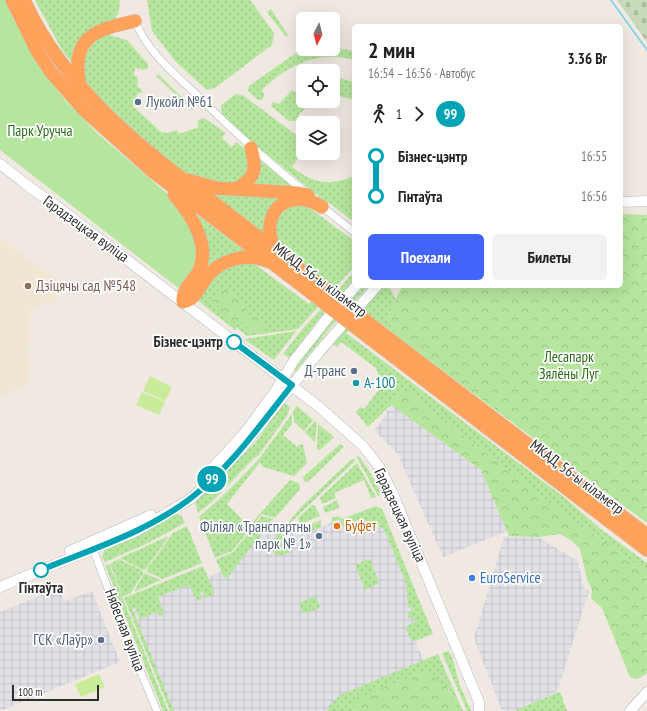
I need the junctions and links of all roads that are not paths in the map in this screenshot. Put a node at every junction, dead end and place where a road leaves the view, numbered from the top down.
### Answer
1 (12, 0) edge
2 (24, 0) edge
3 (135, 21) joint
4 (80, 86) junction
5 (252, 148) junction
6 (0, 164) edge
7 (152, 171) junction
8 (178, 177) junction
9 (235, 189) junction
10 (308, 195) junction
11 (647, 201) edge
12 (623, 202) edge
13 (322, 207) junction
14 (352, 230) edge
15 (275, 249) junction
16 (271, 262) junction
17 (354, 288) edge
18 (375, 288) edge
19 (317, 291) junction
20 (183, 302) junction
21 (376, 335) junction
22 (283, 379) junction
23 (292, 385) junction
24 (647, 535) edge
25 (92, 546) junction
26 (647, 550) edge
27 (0, 580) edge
28 (0, 587) edge
29 (647, 692) edge
30 (479, 707) edge
31 (636, 709) edge
32 (157, 711) edge
33 (486, 711) edge

1 - 7 highway, МКАД, 56-ы кіламетр
2 - 4 highway, МКАД, 56-ы кіламетр
3 - 4 highway
3 - 5 street
4 - 8 highway, МКАД, 56-ы кіламетр
5 - 9 highway
5 - 10 street
6 - 20 main road, Гарадзецкая вуліца
7 - 16 highway, МКАД, 56-ы кіламетр
7 - 20 highway
8 - 9 highway
8 - 15 highway, МКАД, 56-ы кіламетр
9 - 10 highway
10 - 13 street
11 - 12 main road
13 - 14 street
13 - 15 highway
15 - 19 highway, МКАД, 56-ы кіламетр
16 - 19 highway, МКАД, 56-ы кіламетр
16 - 20 highway
17 - 22 main road
18 - 23 main road
19 - 21 highway, МКАД, 56-ы кіламетр, bridge
20 - 22 main road, Гарадзецкая вуліца
21 - 24 highway, МКАД, 56-ы кіламетр
21 - 26 highway, МКАД, 56-ы кіламетр
22 - 23 main road, Гарадзецкая вуліца
22 - 25 main road
23 - 25 main road
23 - 30 main road, Гарадзецкая вуліца
25 - 27 main road
25 - 28 main road
25 - 32 street, Нябесная вуліца
29 - 31 main road
30 - 33 main road, Гарадзецкая вуліца

